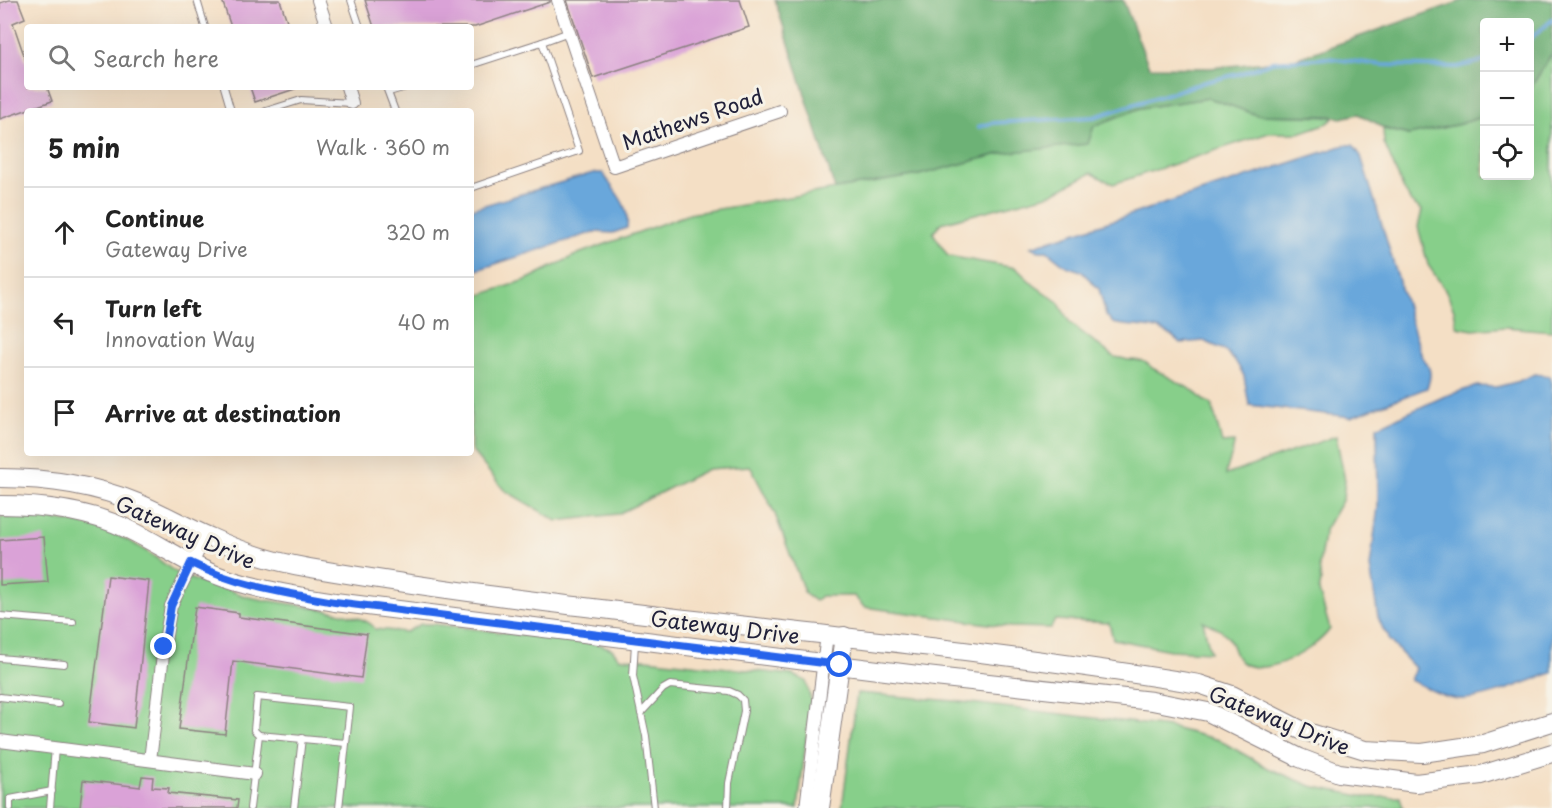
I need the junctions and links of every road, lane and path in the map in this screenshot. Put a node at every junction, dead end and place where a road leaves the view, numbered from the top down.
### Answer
1 (197, 0) edge
2 (318, 0) edge
3 (351, 0) edge
4 (558, 0) edge
5 (204, 24) edge
6 (326, 24) edge
7 (359, 24) edge
8 (569, 33) junction
9 (542, 42) junction
10 (474, 64) edge
11 (225, 90) edge
12 (348, 90) edge
13 (388, 90) edge
14 (352, 103) joint
15 (230, 108) edge
16 (276, 108) edge
17 (394, 108) edge
18 (780, 111) dead end
19 (474, 187) edge
20 (0, 478) edge
21 (0, 505) edge
22 (206, 535) junction
23 (191, 563) junction
24 (401, 582) junction
25 (396, 610) junction
26 (0, 616) edge
27 (73, 622) dead end
28 (836, 635) junction
29 (635, 639) junction
30 (0, 658) edge
31 (64, 664) dead end
32 (832, 664) junction
33 (0, 697) edge
34 (58, 704) dead end
35 (1265, 712) junction
36 (641, 713) junction
37 (1552, 722) edge
38 (1252, 734) junction
39 (259, 735) junction
40 (302, 738) junction
41 (0, 741) edge
42 (346, 743) junction
43 (55, 748) junction
44 (1552, 753) edge
45 (150, 760) junction
46 (255, 774) junction
47 (52, 791) junction
48 (10, 808) edge
49 (50, 808) edge
50 (250, 808) edge
51 (294, 808) edge
52 (339, 808) edge
53 (654, 808) edge
54 (728, 808) edge
55 (806, 808) edge
56 (820, 808) edge

1 - 5 lane
2 - 6 street
3 - 7 lane
4 - 8 street, Mathews Road
8 - 9 lane
8 - 18 street, Mathews Road
9 - 10 lane
9 - 19 lane
11 - 15 lane
12 - 14 street
13 - 17 lane
14 - 16 lane
20 - 22 street, Gateway Drive
21 - 23 street, Gateway Drive
22 - 23 street
22 - 24 street, Gateway Drive
23 - 25 street, Gateway Drive
23 - 45 street
24 - 25 street
24 - 28 street, Gateway Drive
25 - 29 street, Gateway Drive
26 - 27 lane
28 - 32 street
28 - 35 street, Gateway Drive
29 - 32 street, Gateway Drive
29 - 36 lane
30 - 31 lane
32 - 38 street, Gateway Drive
32 - 55 street
32 - 56 street
33 - 34 lane
35 - 37 street, Gateway Drive
35 - 38 street
36 - 53 lane
36 - 54 lane
38 - 44 street, Gateway Drive
39 - 40 lane
39 - 42 lane
39 - 46 lane
40 - 42 lane
40 - 51 lane
41 - 43 street
42 - 52 lane
43 - 45 street
43 - 47 lane
45 - 46 street
46 - 50 lane
47 - 48 lane
47 - 49 lane

